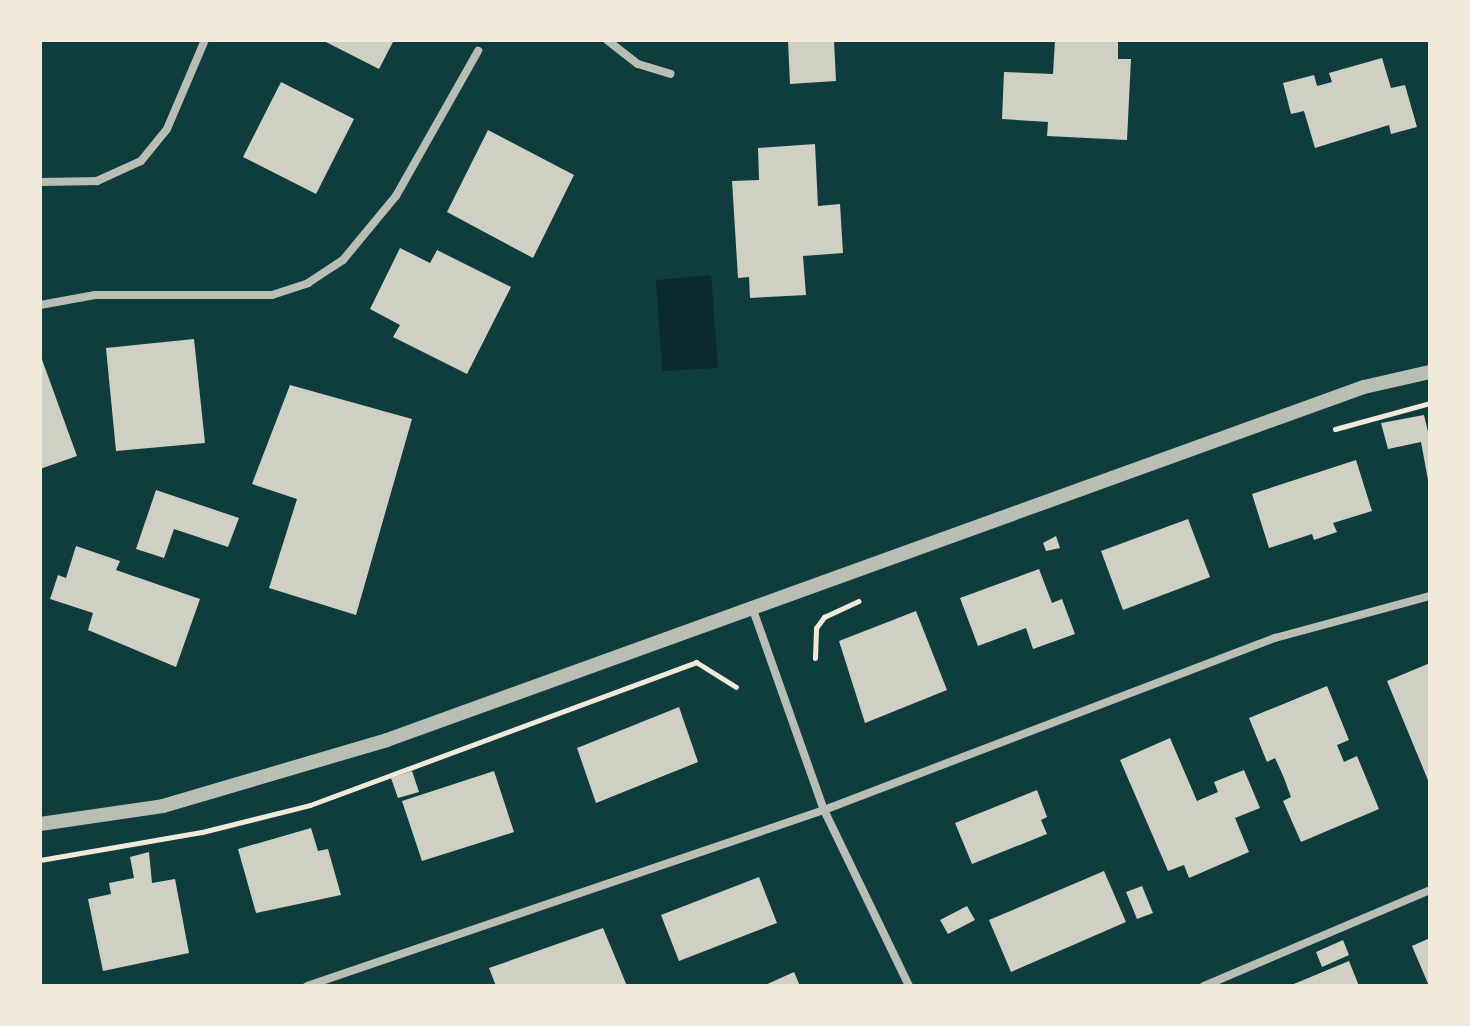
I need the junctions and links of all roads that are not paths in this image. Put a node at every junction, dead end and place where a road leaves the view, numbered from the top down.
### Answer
1 (205, 40) edge
2 (607, 40) edge
3 (478, 51) dead end
4 (670, 74) dead end
5 (40, 182) edge
6 (40, 305) edge
7 (1430, 372) edge
8 (1430, 596) edge
9 (752, 606) junction
10 (824, 810) junction
11 (40, 824) edge
12 (1430, 890) edge
13 (307, 986) edge
14 (909, 986) edge
15 (1204, 986) edge

1 - 5 street
2 - 4 street
3 - 6 street
7 - 9 street
8 - 10 street
9 - 10 street
9 - 11 street
10 - 13 street
10 - 14 street
12 - 15 street

